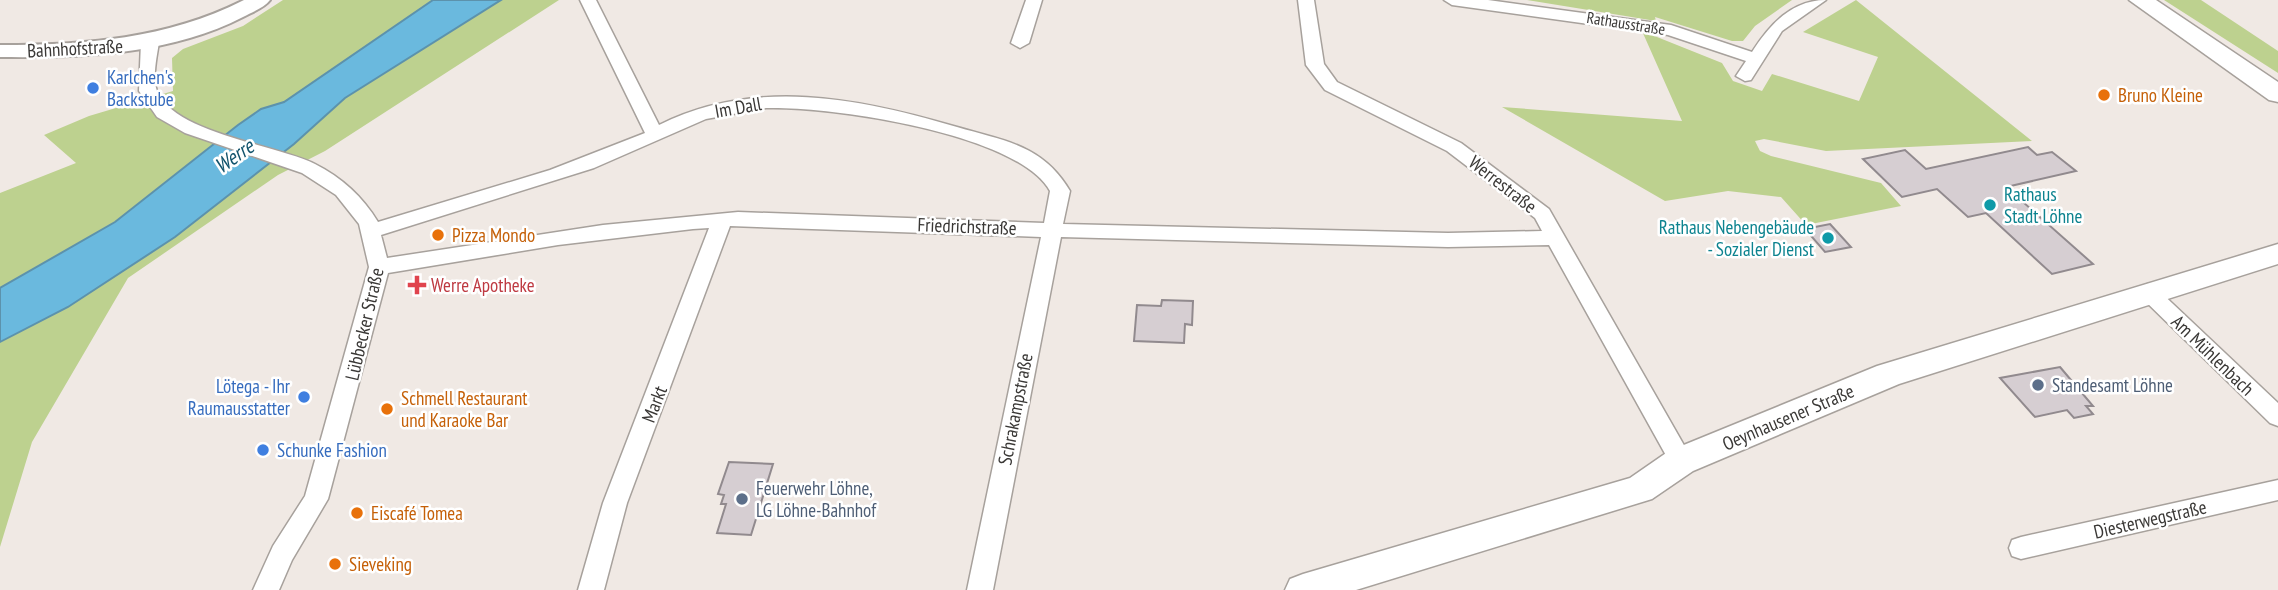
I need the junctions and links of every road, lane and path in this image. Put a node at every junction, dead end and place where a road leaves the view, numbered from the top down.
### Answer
1 (260, 0) edge
2 (588, 0) edge
3 (1034, 0) edge
4 (1306, 0) edge
5 (1452, 0) edge
6 (1818, 0) edge
7 (2141, 0) edge
8 (150, 42) junction
9 (1020, 43) dead end
10 (0, 51) edge
11 (1754, 58) junction
12 (1745, 76) dead end
13 (2278, 94) edge
14 (655, 135) junction
15 (722, 220) junction
16 (1050, 228) junction
17 (374, 230) junction
18 (1558, 238) junction
19 (2278, 254) edge
20 (379, 267) junction
21 (2148, 292) junction
22 (2278, 417) edge
23 (1681, 461) junction
24 (2278, 490) edge
25 (2021, 548) dead end
26 (266, 590) edge
27 (592, 590) edge
28 (979, 590) edge
29 (1303, 590) edge

1 - 8 street
2 - 14 street
3 - 9 street
4 - 18 street, Werrestraße
5 - 11 street, Rathausstraße
6 - 11 street
7 - 13 main road
8 - 10 street, Bahnhofstraße
8 - 17 street, Lübbecker Straße
11 - 12 street
14 - 16 street, Im Dall
14 - 17 street, Im Dall
15 - 16 street, Friedrichstraße
15 - 20 street, Friedrichstraße
15 - 27 street, Markt
16 - 18 street, Friedrichstraße
16 - 28 street, Schrakampstraße
17 - 20 street, Lübbecker Straße
18 - 23 street, Werrestraße
19 - 21 main road, Oeynhausener Straße
20 - 26 street, Lübbecker Straße
21 - 22 street, Am Mühlenbach
21 - 23 main road, Oeynhausener Straße
23 - 29 main road, Oeynhausener Straße
24 - 25 street, Diesterwegstraße

